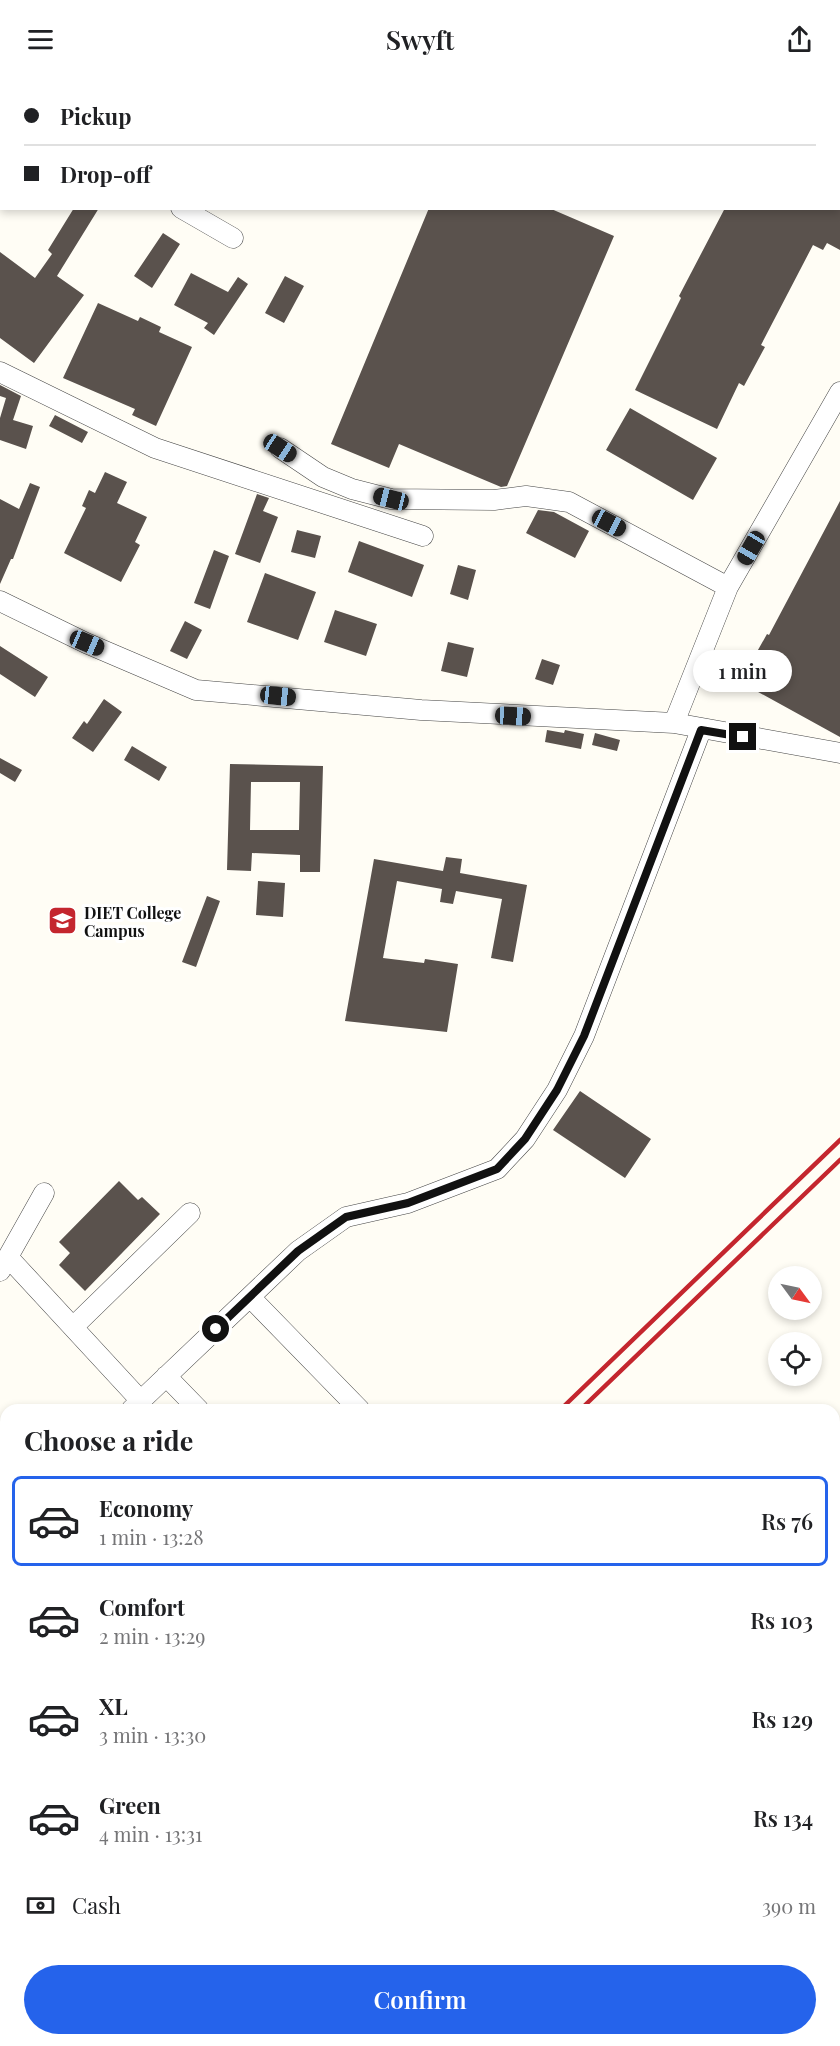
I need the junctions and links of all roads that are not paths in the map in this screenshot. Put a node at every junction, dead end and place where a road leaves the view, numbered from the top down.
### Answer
1 (184, 210) edge
2 (233, 238) dead end
3 (0, 372) edge
4 (840, 392) edge
5 (280, 448) dead end
6 (423, 536) dead end
7 (728, 587) junction
8 (0, 601) edge
9 (674, 723) junction
10 (701, 730) junction
11 (840, 753) edge
12 (44, 1193) dead end
13 (190, 1213) dead end
14 (4, 1264) edge
15 (250, 1297) junction
16 (73, 1327) junction
17 (166, 1376) junction
18 (135, 1404) edge
19 (137, 1404) edge
20 (193, 1404) edge
21 (354, 1404) edge

1 - 2 street
3 - 6 street
4 - 7 street
5 - 7 street
7 - 9 street
8 - 9 street
9 - 10 street
10 - 11 street
10 - 15 street
12 - 14 street
13 - 16 street
14 - 16 street
15 - 17 street
15 - 21 street
16 - 18 street
17 - 19 street
17 - 20 street

